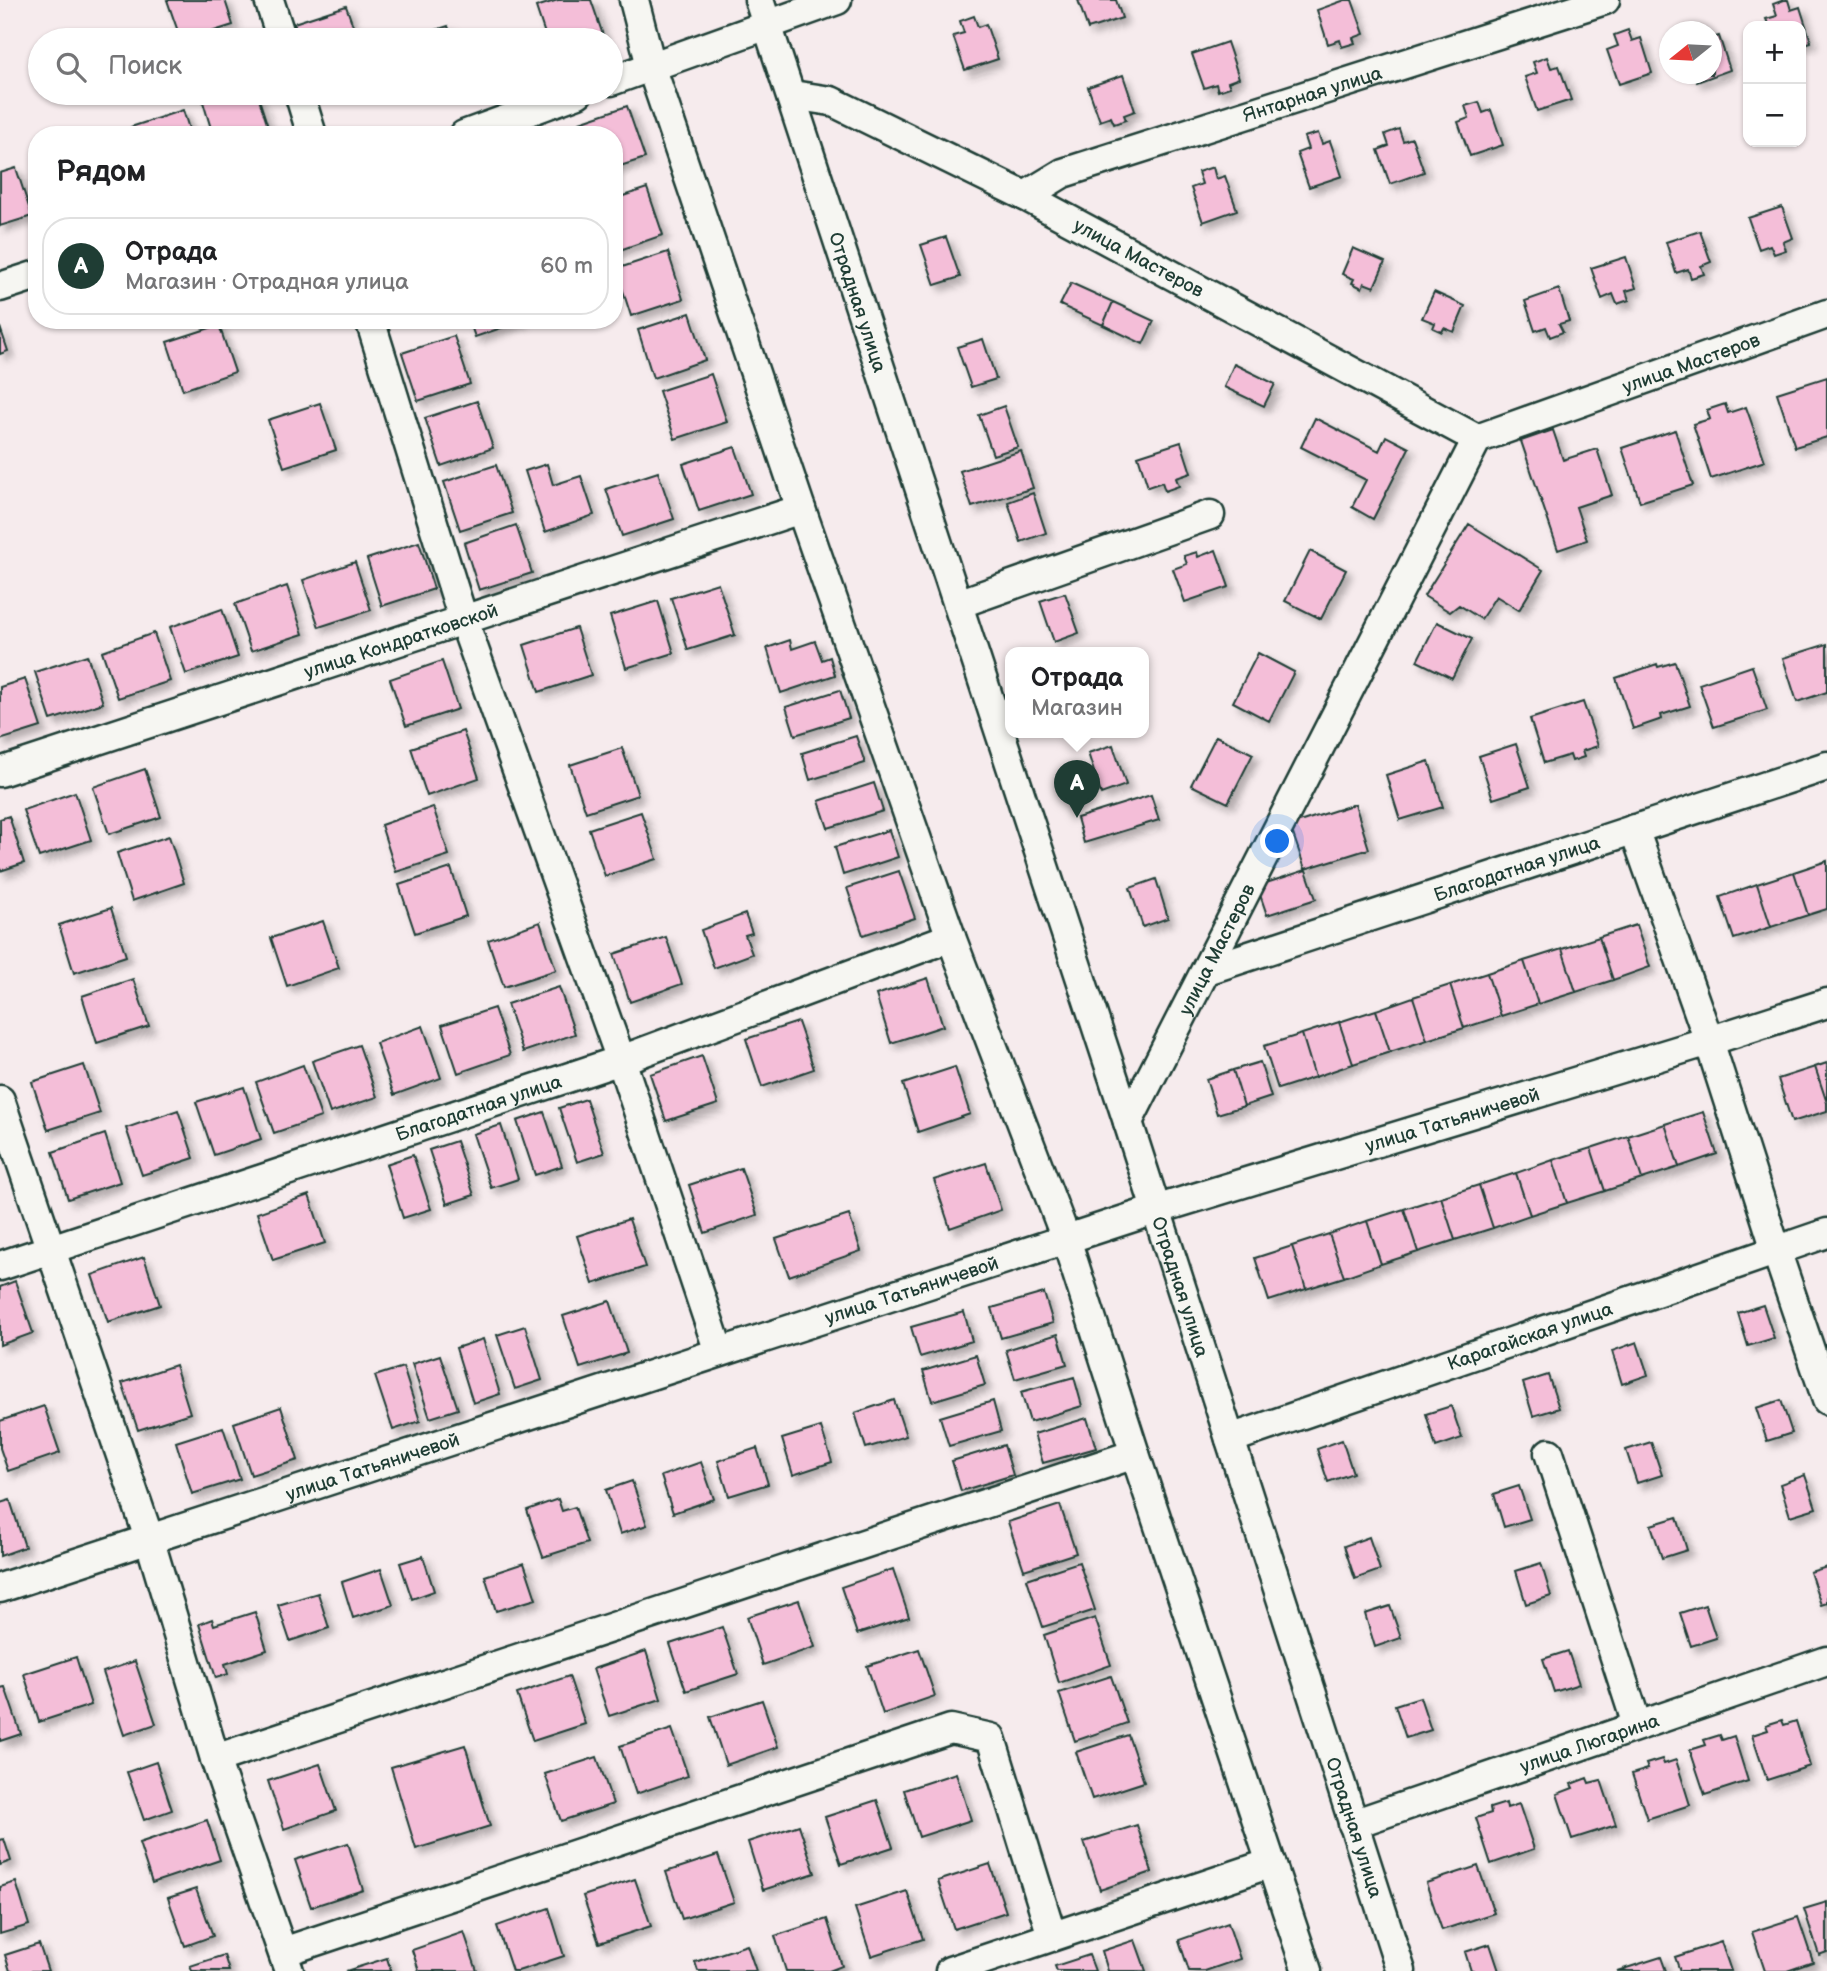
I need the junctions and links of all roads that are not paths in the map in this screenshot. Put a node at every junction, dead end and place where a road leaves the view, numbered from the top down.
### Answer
1 (270, 0) edge
2 (634, 0) edge
3 (837, 0) edge
4 (1605, 0) edge
5 (763, 12) edge
6 (278, 28) edge
7 (652, 66) junction
8 (623, 77) edge
9 (792, 95) junction
10 (303, 105) edge
11 (545, 105) edge
12 (309, 126) edge
13 (488, 126) edge
14 (1025, 196) junction
15 (28, 278) edge
16 (0, 286) edge
17 (1827, 314) edge
18 (373, 329) edge
19 (1477, 439) junction
20 (801, 509) junction
21 (1210, 515) dead end
22 (958, 604) junction
23 (463, 619) junction
24 (1827, 765) edge
25 (0, 772) edge
26 (1634, 829) junction
27 (951, 937) junction
28 (1207, 970) junction
29 (1827, 1003) edge
30 (1709, 1041) junction
31 (621, 1060) junction
32 (0, 1100) edge
33 (1128, 1122) junction
34 (1155, 1210) junction
35 (1827, 1233) edge
36 (1066, 1239) junction
37 (50, 1250) junction
38 (1776, 1250) junction
39 (0, 1266) edge
40 (719, 1352) junction
41 (1827, 1399) edge
42 (1230, 1439) junction
43 (1549, 1453) dead end
44 (1135, 1454) junction
45 (149, 1538) junction
46 (0, 1588) edge
47 (1827, 1661) edge
48 (1637, 1725) junction
49 (215, 1759) junction
50 (1353, 1824) junction
51 (1271, 1863) junction
52 (1052, 1936) junction
53 (286, 1961) edge
54 (950, 1971) edge
55 (1307, 1971) edge
56 (1401, 1971) edge

1 - 6 street
2 - 7 street
3 - 5 street
4 - 14 street, Янтарная улица
5 - 7 street
5 - 9 street, Отрадная улица
7 - 8 street
7 - 20 street
9 - 14 street, улица Мастеров
9 - 22 street, Отрадная улица
10 - 12 street
11 - 13 street
14 - 19 street, улица Мастеров
15 - 16 street
17 - 19 street, улица Мастеров
18 - 23 street
19 - 28 street, улица Мастеров
20 - 23 street, улица Кондратковской
20 - 27 street
21 - 22 street
22 - 33 street, Отрадная улица
23 - 25 street, улица Кондратковской
23 - 31 street
24 - 26 street, Благодатная улица
26 - 28 street, Благодатная улица
26 - 30 street
27 - 31 street, Благодатная улица
27 - 36 street
28 - 33 street, улица Мастеров
29 - 30 street, улица Татьяничевой
30 - 34 street, улица Татьяничевой
30 - 38 street
31 - 37 street, Благодатная улица
31 - 40 street
32 - 37 street
33 - 34 street, Отрадная улица
34 - 36 street, улица Татьяничевой
34 - 42 street, Отрадная улица
35 - 38 street, Карагайская улица
36 - 40 street, улица Татьяничевой
36 - 44 street
37 - 39 street, Благодатная улица
37 - 45 street
38 - 41 street
38 - 42 street, Карагайская улица
40 - 45 street, улица Татьяничевой
42 - 50 street, Отрадная улица
43 - 48 street
44 - 49 street
44 - 51 street
45 - 46 street, улица Татьяничевой
45 - 49 street
47 - 48 street, улица Люгарина
48 - 50 street, улица Люгарина
49 - 53 street
50 - 56 street, Отрадная улица
51 - 52 street
51 - 55 street
52 - 53 street
52 - 54 street

